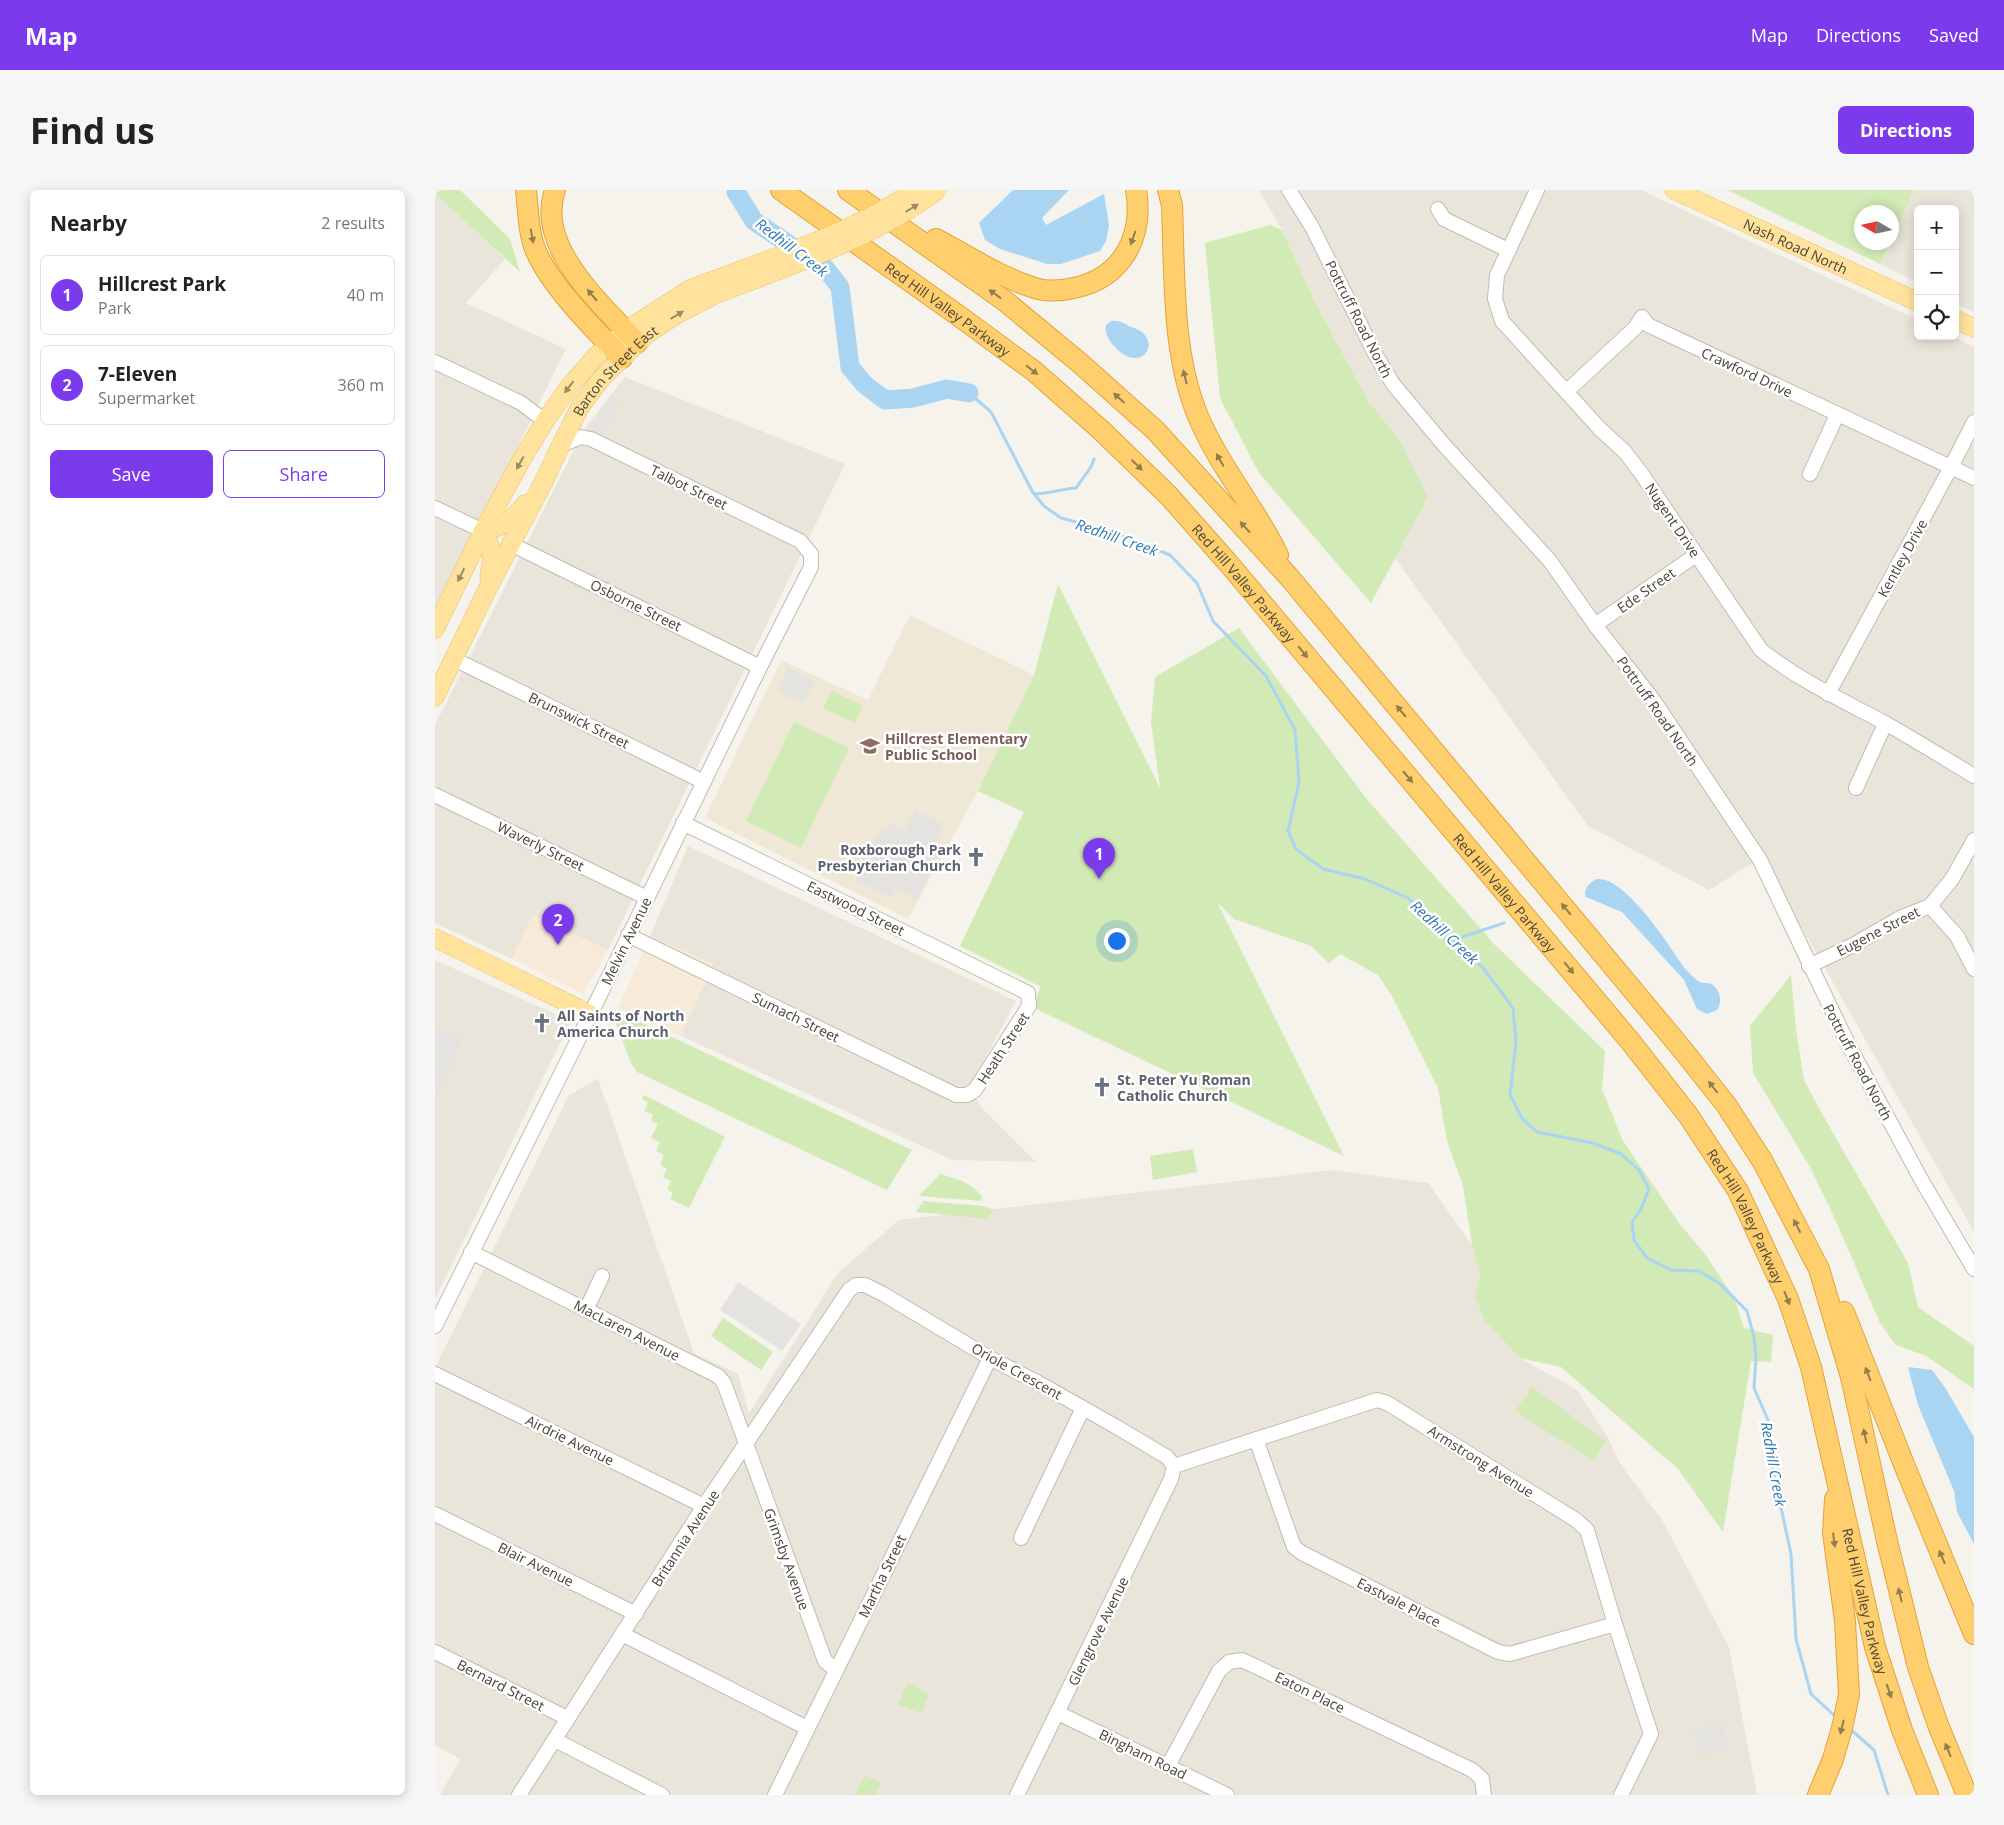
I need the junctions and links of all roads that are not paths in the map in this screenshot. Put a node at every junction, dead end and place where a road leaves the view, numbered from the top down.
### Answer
1 (526, 190) edge
2 (555, 190) edge
3 (767, 190) edge
4 (848, 190) edge
5 (915, 190) edge
6 (938, 190) edge
7 (1136, 190) edge
8 (1168, 190) edge
9 (1289, 190) edge
10 (1537, 190) edge
11 (1674, 190) edge
12 (787, 195) edge
13 (1438, 209) dead end
14 (900, 226) junction
15 (1508, 250) junction
16 (750, 274) junction
17 (1914, 300) edge
18 (1959, 321) edge
19 (1974, 328) edge
20 (631, 337) junction
21 (616, 352) junction
22 (435, 362) edge
23 (1567, 391) junction
24 (1837, 415) junction
25 (545, 421) junction
26 (1974, 422) edge
27 (561, 445) junction
28 (1951, 467) junction
29 (1810, 474) dead end
30 (1974, 478) edge
31 (543, 483) junction
32 (435, 508) edge
33 (483, 531) junction
34 (511, 544) junction
35 (811, 554) joint
36 (1696, 555) junction
37 (1289, 577) junction
38 (486, 592) junction
39 (1595, 625) junction
40 (435, 629) edge
41 (454, 659) junction
42 (760, 666) junction
43 (1828, 694) junction
44 (435, 697) edge
45 (1885, 724) junction
46 (1974, 776) edge
47 (704, 782) junction
48 (1857, 788) dead end
49 (435, 795) edge
50 (683, 823) junction
51 (1974, 840) edge
52 (647, 898) junction
53 (1930, 906) junction
54 (628, 935) junction
55 (435, 938) edge
56 (1809, 966) junction
57 (1974, 969) edge
58 (1028, 993) joint
59 (590, 1014) junction
60 (965, 1096) joint
61 (471, 1252) junction
62 (1819, 1269) junction
63 (1974, 1269) edge
64 (602, 1276) dead end
65 (856, 1285) joint
66 (586, 1310) junction
67 (435, 1326) edge
68 (990, 1358) junction
69 (435, 1374) edge
70 (1083, 1408) junction
71 (1256, 1440) junction
72 (745, 1443) junction
73 (1174, 1466) junction
74 (1836, 1474) junction
75 (704, 1506) junction
76 (435, 1514) edge
77 (1021, 1538) dead end
78 (636, 1614) junction
79 (1615, 1624) junction
80 (623, 1634) junction
81 (1974, 1634) edge
82 (435, 1652) edge
83 (836, 1670) junction
84 (1058, 1713) junction
85 (567, 1718) junction
86 (807, 1728) junction
87 (555, 1740) junction
88 (1168, 1766) junction
89 (519, 1795) edge
90 (662, 1795) edge
91 (775, 1795) edge
92 (1017, 1795) edge
93 (1227, 1795) edge
94 (1484, 1795) edge
95 (1621, 1795) edge
96 (1818, 1795) edge
97 (1928, 1795) edge
98 (1967, 1795) edge

1 -> 21 highway
20 -> 2 highway
3 - 12 highway, Red Hill Valley Parkway
4 - 14 highway
5 - 16 main road, Barton Street East, bridge
16 -> 6 main road, Barton Street East, bridge
7 -> 14 highway
37 -> 8 highway
9 - 39 street, Pottruff Road North
10 - 15 street, Nugent Drive
11 - 17 main road, Nash Road North
12 -> 74 highway, Red Hill Valley Parkway
13 - 15 street
37 -> 14 highway
15 - 23 street, Nugent Drive
16 - 20 main road, Barton Street East
18 - 19 main road
20 - 21 main road, Barton Street East
21 -> 25 main road, Barton Street East
21 - 27 main road, Barton Street East
22 - 25 street
23 - 24 street, Crawford Drive
23 - 36 street, Nugent Drive
24 - 28 street, Crawford Drive
24 - 29 street
25 -> 33 main road, Barton Street East
26 - 28 street, Kentley Drive
27 - 31 main road, Barton Street East
27 - 35 street, Talbot Street
28 - 30 street, Crawford Drive
28 - 43 street, Kentley Drive
31 - 33 main road
31 - 34 main road, Barton Street East
32 - 33 street
33 - 38 main road
33 -> 40 main road, Barton Street East
34 - 38 main road, Barton Street East
34 - 42 street, Osborne Street
35 - 42 street, Melvin Avenue
36 - 39 street, Ede Street
36 - 43 street, Nugent Drive
62 -> 37 highway
38 - 41 main road, Barton Street East
39 - 56 street, Pottruff Road North
41 - 44 main road, Barton Street East
41 - 47 street, Brunswick Street
42 - 47 street, Melvin Avenue
43 - 45 street, Nugent Drive
45 - 46 street, Nugent Drive
45 - 48 street
47 - 50 street, Melvin Avenue
49 - 52 street, Waverly Street
50 - 52 street, Melvin Avenue
50 - 58 street, Eastwood Street
51 - 53 street, Eugene Street
52 - 54 street, Melvin Avenue
53 - 56 street, Eugene Street
53 - 57 street
54 - 59 street, Melvin Avenue
54 - 60 street, Sumach Street
55 - 59 main road
56 - 63 street, Pottruff Road North
58 - 60 street, Heath Street
59 - 61 street, Melvin Avenue
61 - 66 street, MacLaren Avenue
61 - 67 street, Melvin Avenue
81 -> 62 highway
98 -> 62 highway
64 - 66 street
65 - 68 street, Oriole Crescent
65 - 72 street, Britannia Avenue
66 - 72 street, MacLaren Avenue
68 - 70 street, Oriole Crescent
68 - 83 street, Martha Street
69 - 75 street, Airdrie Avenue
70 - 73 street, Oriole Crescent
70 - 77 street
71 - 73 street, Armstrong Avenue
71 - 79 street, Eastvale Place
71 - 79 street, Armstrong Avenue
72 - 75 street, Britannia Avenue
72 - 83 street, Grimsby Avenue
73 - 84 street, Glengrove Avenue
74 -> 96 highway
74 -> 97 highway, Red Hill Valley Parkway
75 - 78 street, Britannia Avenue
76 - 78 street, Blair Avenue
78 - 80 street, Britannia Avenue
79 - 95 street, Armstrong Avenue
80 - 85 street, Britannia Avenue
80 - 86 street
82 - 85 street, Bernard Street
83 - 86 street, Martha Street
84 - 88 street, Bingham Road
84 - 92 street, Glengrove Avenue
85 - 87 street, Britannia Avenue
86 - 91 street, Martha Street
87 - 89 street, Britannia Avenue
87 - 90 street
88 - 93 street, Bingham Road
88 - 94 street, Eaton Place

